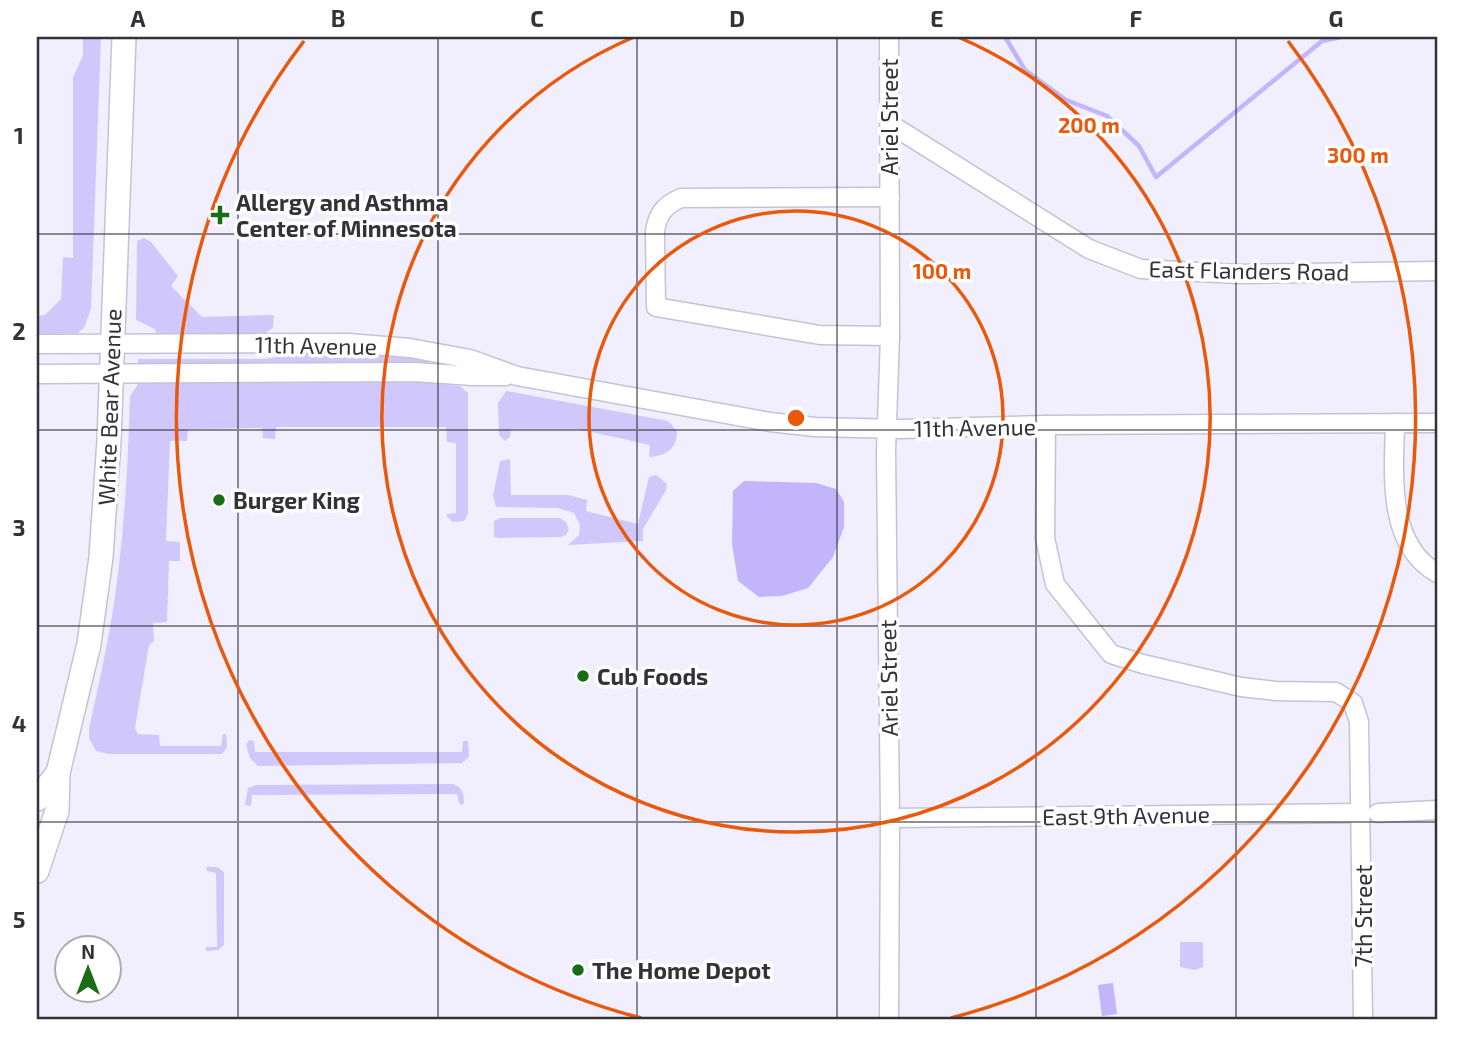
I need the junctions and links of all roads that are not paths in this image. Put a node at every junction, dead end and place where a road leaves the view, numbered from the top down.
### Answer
1 (124, 37) edge
2 (889, 37) edge
3 (890, 124) junction
4 (890, 197) junction
5 (1437, 271) edge
6 (890, 336) junction
7 (37, 344) edge
8 (111, 344) junction
9 (37, 373) edge
10 (111, 373) junction
11 (517, 376) junction
12 (1395, 423) junction
13 (1437, 423) edge
14 (1046, 425) junction
15 (887, 429) junction
16 (1437, 573) edge
17 (58, 773) junction
18 (37, 799) edge
19 (1437, 810) edge
20 (1370, 813) junction
21 (890, 818) junction
22 (37, 872) edge
23 (889, 1019) edge
24 (1363, 1019) edge

1 - 8 main road, White Bear Avenue
2 - 3 street, Ariel Street
3 - 4 street, Ariel Street
3 - 5 street, East Flanders Road
4 - 6 street, Ariel Street
4 - 6 street, Ariel Street
6 - 15 street, Ariel Street
7 - 8 street, 11th Avenue
8 - 10 main road, White Bear Avenue
8 - 11 street, 11th Avenue
9 - 10 street, 11th Avenue
10 - 11 street, 11th Avenue
10 - 17 main road, White Bear Avenue
11 - 15 street, 11th Avenue
12 - 13 street, 11th Avenue
12 - 14 street, 11th Avenue
12 - 16 street
14 - 15 street, 11th Avenue
14 - 20 street, 7th Street
15 - 21 street, Ariel Street
17 - 18 main road
17 - 22 main road
19 - 20 street, East 9th Avenue
20 - 21 street, East 9th Avenue
20 - 24 street, 7th Street
21 - 23 street, Ariel Street

